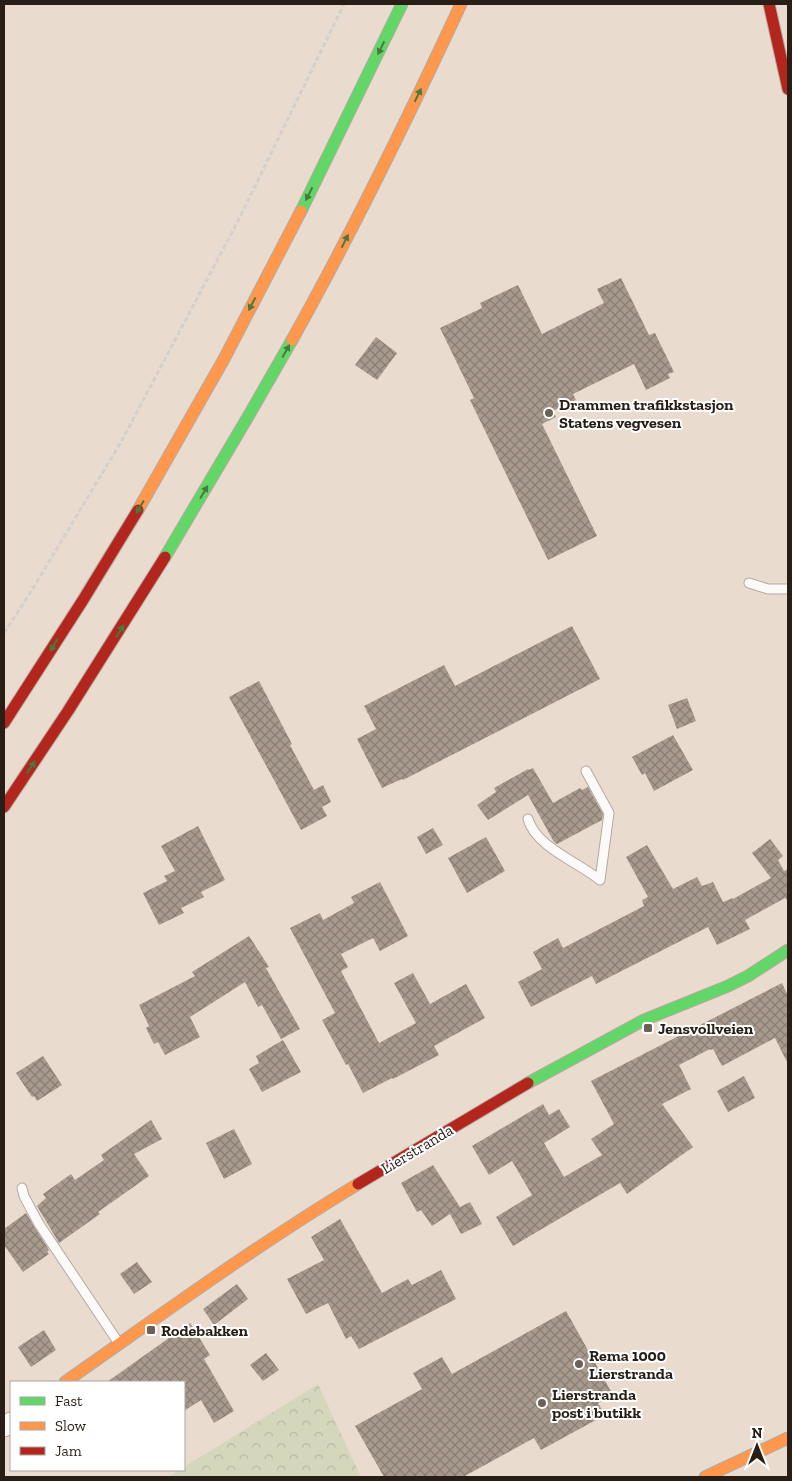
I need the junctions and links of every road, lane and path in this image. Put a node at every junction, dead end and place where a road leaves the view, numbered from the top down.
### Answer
1 (344, 4) edge
2 (402, 4) edge
3 (461, 4) edge
4 (769, 4) edge
5 (788, 89) edge
6 (749, 583) dead end
7 (788, 589) edge
8 (4, 633) edge
9 (4, 723) edge
10 (586, 771) dead end
11 (4, 807) edge
12 (528, 819) dead end
13 (788, 950) edge
14 (22, 1188) dead end
15 (119, 1344) junction
16 (66, 1381) edge
17 (788, 1438) edge
18 (705, 1477) edge

1 - 8 path
2 -> 9 main road
11 -> 3 main road
4 - 5 main road
6 - 7 lane
10 - 12 lane
13 - 15 main road, Lierstranda
14 - 15 lane
15 - 16 main road, Lierstranda
17 - 18 main road

